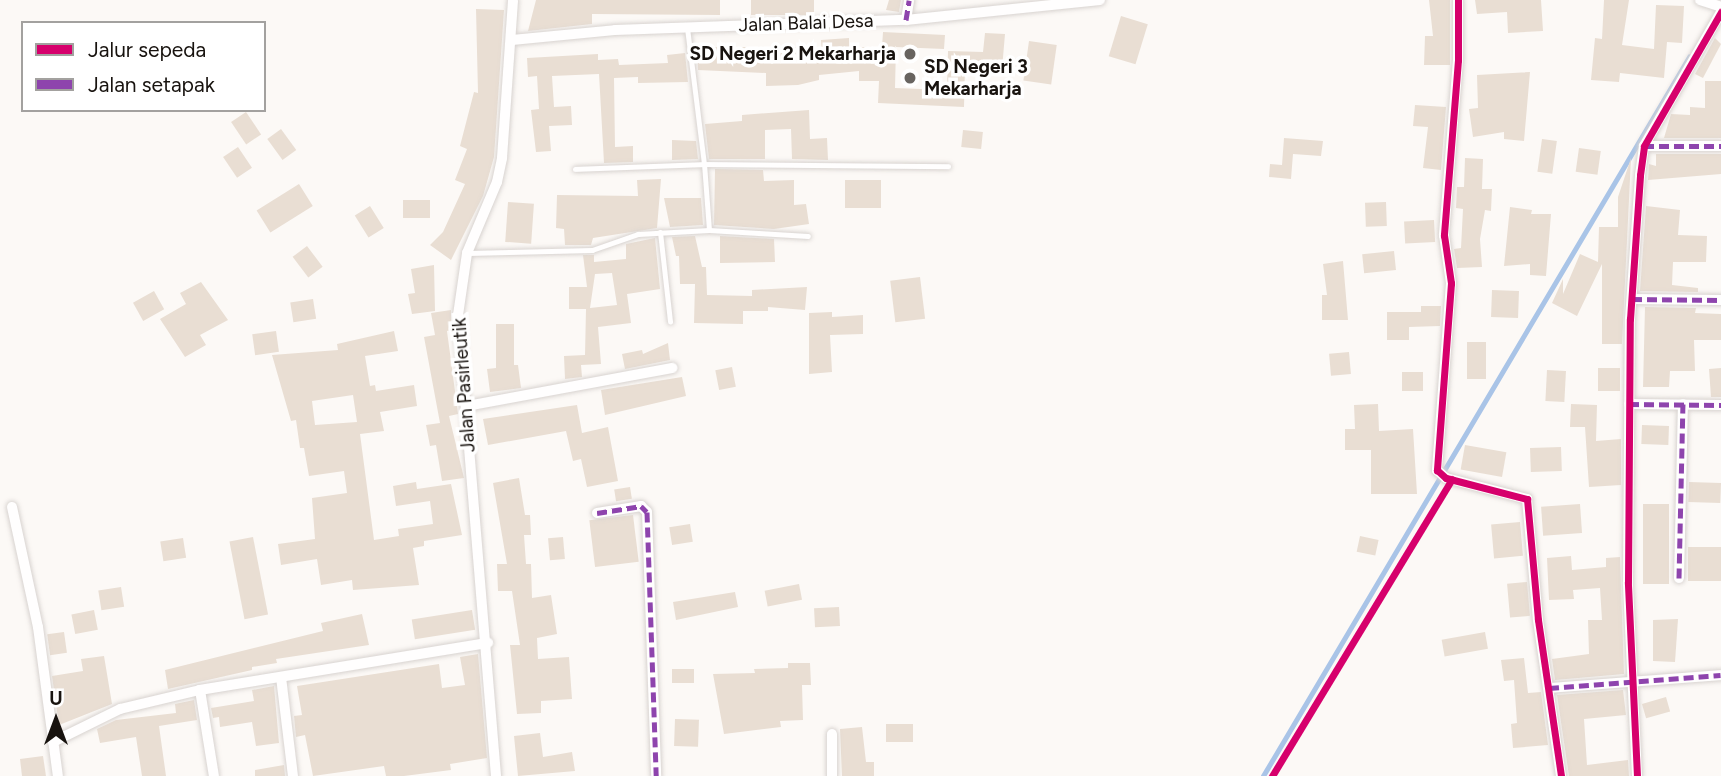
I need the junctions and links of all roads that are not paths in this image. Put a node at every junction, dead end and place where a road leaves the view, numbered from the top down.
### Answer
1 (513, 0) edge
2 (909, 0) edge
3 (1100, 0) edge
4 (1458, 0) edge
5 (1703, 1) edge
6 (1721, 8) edge
7 (906, 20) junction
8 (687, 27) junction
9 (512, 40) junction
10 (1644, 146) junction
11 (1721, 146) edge
12 (704, 164) junction
13 (948, 166) dead end
14 (575, 169) dead end
15 (709, 230) junction
16 (660, 232) junction
17 (808, 236) dead end
18 (467, 253) junction
19 (1632, 299) junction
20 (1721, 300) edge
21 (670, 321) dead end
22 (673, 368) dead end
23 (1629, 404) junction
24 (1683, 404) junction
25 (1721, 405) edge
26 (467, 406) junction
27 (12, 507) dead end
28 (597, 513) dead end
29 (1679, 578) dead end
30 (488, 643) junction
31 (1721, 675) edge
32 (281, 677) junction
33 (1629, 681) junction
34 (1549, 688) junction
35 (200, 691) junction
36 (832, 734) dead end
37 (53, 742) junction
38 (58, 776) edge
39 (214, 776) edge
40 (293, 776) edge
41 (496, 776) edge
42 (656, 776) edge
43 (832, 776) edge
44 (1560, 776) edge
45 (1637, 776) edge

1 - 9 street, Jalan Pasirleutik
2 - 7 street
3 - 7 street, Jalan Balai Desa
4 - 34 street
5 - 6 street
6 - 10 street
7 - 8 street, Jalan Balai Desa
8 - 9 street, Jalan Balai Desa
8 - 12 lane
9 - 18 street, Jalan Pasirleutik
10 - 11 street
10 - 19 street
12 - 13 lane
12 - 14 lane
12 - 15 lane
15 - 16 lane
15 - 17 lane
16 - 18 lane
16 - 21 lane
18 - 26 street, Jalan Pasirleutik
19 - 20 street
19 - 23 street
22 - 26 street
23 - 24 street
23 - 33 street
24 - 25 street
24 - 29 street
26 - 30 street, Jalan Pasirleutik
27 - 37 street
28 - 42 street
30 - 32 street
30 - 41 street, Jalan Pasirleutik
31 - 33 street
32 - 35 street
32 - 40 street
33 - 34 street
33 - 45 street
34 - 44 street
35 - 37 street
35 - 39 street
36 - 43 street
37 - 38 street

